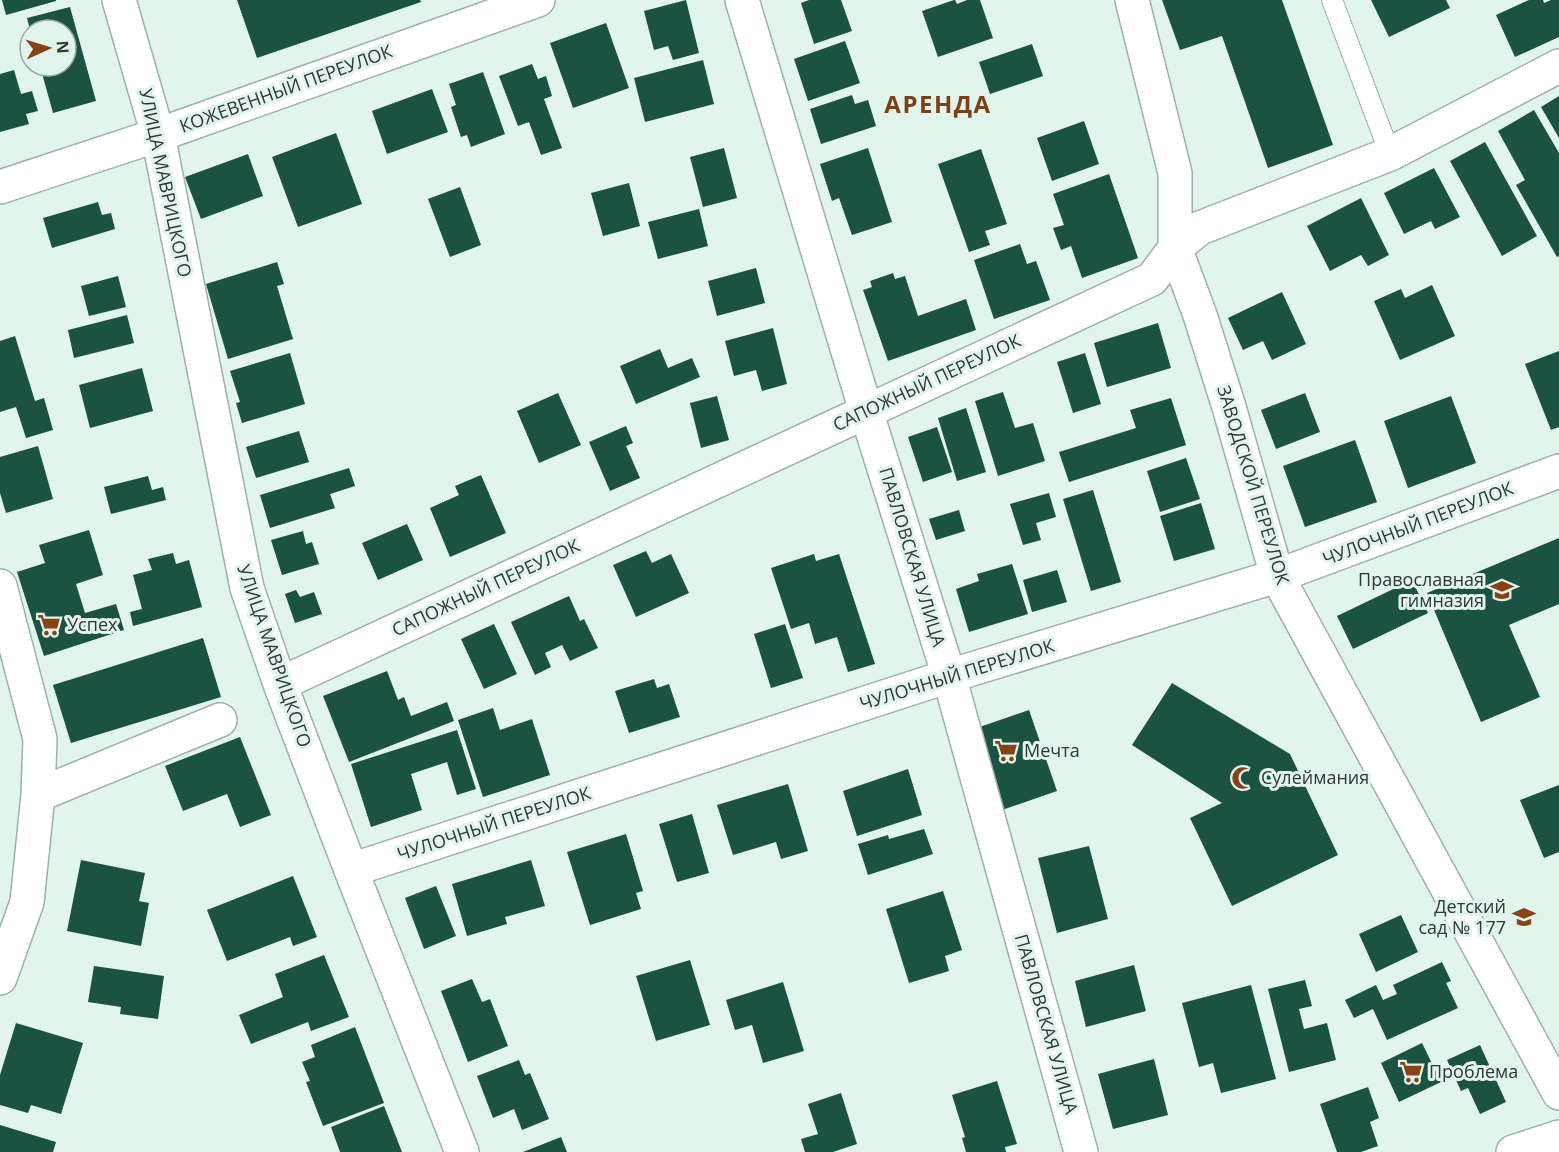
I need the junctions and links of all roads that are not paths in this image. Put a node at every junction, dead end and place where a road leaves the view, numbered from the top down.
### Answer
1 (119, 0) edge
2 (538, 0) edge
3 (742, 0) edge
4 (1132, 0) edge
5 (1332, 0) edge
6 (1559, 66) edge
7 (158, 135) junction
8 (1390, 154) junction
9 (1175, 172) junction
10 (0, 187) edge
11 (1200, 228) junction
12 (1175, 248) junction
13 (866, 411) junction
14 (1559, 471) edge
15 (1278, 576) junction
16 (1, 596) edge
17 (949, 676) junction
18 (280, 684) junction
19 (220, 720) dead end
20 (38, 795) junction
21 (351, 870) junction
22 (0, 978) edge
23 (1559, 1092) edge
24 (1559, 1137) edge
25 (462, 1152) edge
26 (1081, 1152) edge
27 (1513, 1152) edge

1 - 7 street, УЛИЦА МАВРИЦКОГО
2 - 7 street, КОЖЕВЕННЫЙ ПЕРЕУЛОК
3 - 13 street, ПАВЛОВСКАЯ УЛИЦА
4 - 9 street, ЗАВОДСКОЙ ПЕРЕУЛОК
5 - 8 lane
6 - 8 street, САПОЖНЫЙ ПЕРЕУЛОК
7 - 10 street, КОЖЕВЕННЫЙ ПЕРЕУЛОК
7 - 18 street, УЛИЦА МАВРИЦКОГО
8 - 11 street, САПОЖНЫЙ ПЕРЕУЛОК
9 - 11 street
9 - 12 street, ЗАВОДСКОЙ ПЕРЕУЛОК
11 - 12 street, САПОЖНЫЙ ПЕРЕУЛОК
12 - 13 street, САПОЖНЫЙ ПЕРЕУЛОК
12 - 15 street, ЗАВОДСКОЙ ПЕРЕУЛОК
13 - 17 street, ПАВЛОВСКАЯ УЛИЦА
13 - 18 street, САПОЖНЫЙ ПЕРЕУЛОК
14 - 15 street, ЧУЛОЧНЫЙ ПЕРЕУЛОК
15 - 17 street, ЧУЛОЧНЫЙ ПЕРЕУЛОК
15 - 23 street, ЗАВОДСКОЙ ПЕРЕУЛОК
16 - 20 street
17 - 21 street, ЧУЛОЧНЫЙ ПЕРЕУЛОК
17 - 26 street, ПАВЛОВСКАЯ УЛИЦА
18 - 21 street, УЛИЦА МАВРИЦКОГО
19 - 20 street
20 - 22 street
21 - 25 street, УЛИЦА МАВРИЦКОГО
24 - 27 street

